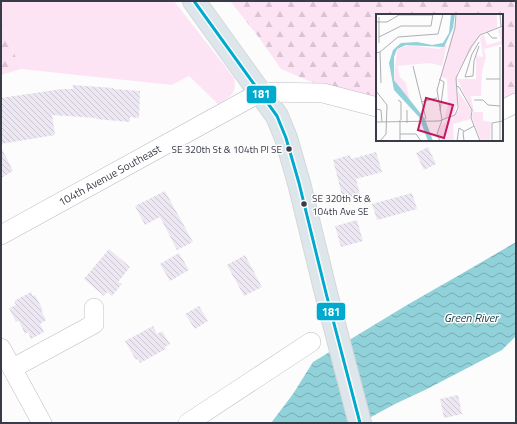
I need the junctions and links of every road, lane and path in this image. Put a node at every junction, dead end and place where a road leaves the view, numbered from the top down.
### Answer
1 (194, 1) edge
2 (261, 92) junction
3 (516, 103) edge
4 (376, 107) edge
5 (503, 110) edge
6 (1, 235) edge
7 (94, 308) dead end
8 (311, 342) dead end
9 (1, 348) edge
10 (12, 368) junction
11 (42, 423) edge
12 (188, 423) edge
13 (360, 423) edge

1 - 2 main road
2 - 4 street
2 - 6 street, 104th Avenue Southeast
2 - 13 main road
3 - 5 street
7 - 10 street
8 - 12 street
9 - 10 street
10 - 11 street

